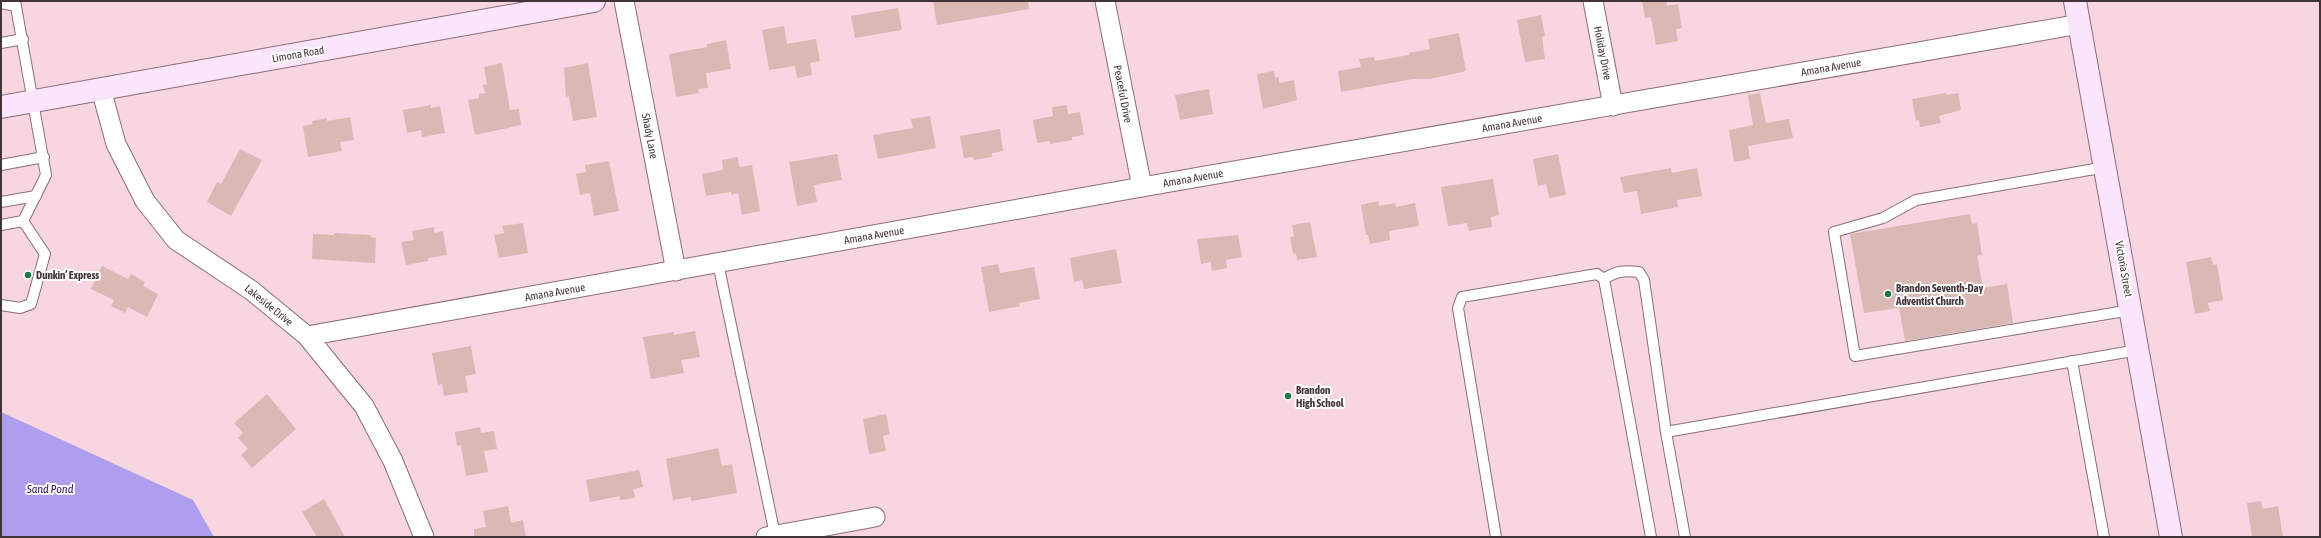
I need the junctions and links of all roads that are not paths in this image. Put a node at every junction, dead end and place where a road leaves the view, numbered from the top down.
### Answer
1 (594, 1) edge
2 (624, 1) edge
3 (1105, 1) edge
4 (1593, 1) edge
5 (2075, 1) edge
6 (1, 3) edge
7 (16, 3) edge
8 (2080, 24) junction
9 (23, 39) junction
10 (1, 43) edge
11 (101, 89) junction
12 (35, 101) junction
13 (1612, 106) junction
14 (1, 107) edge
15 (44, 157) junction
16 (1, 165) edge
17 (2106, 166) junction
18 (1142, 187) junction
19 (36, 196) junction
20 (1, 202) edge
21 (23, 221) junction
22 (1, 225) edge
23 (718, 264) junction
24 (676, 271) junction
25 (1604, 279) junction
26 (1, 305) edge
27 (2131, 310) junction
28 (307, 336) junction
29 (2138, 350) junction
30 (2072, 361) junction
31 (1666, 432) junction
32 (875, 517) dead end
33 (771, 536) edge
34 (424, 537) edge
35 (1496, 537) edge
36 (1651, 537) edge
37 (1685, 537) edge
38 (2104, 537) edge
39 (2171, 537) edge

1 - 11 street, Limona Road
2 - 24 street, Shady Lane
3 - 18 street, Peaceful Drive
4 - 13 street, Holiday Drive
5 - 8 street, Victoria Street
6 - 7 lane
7 - 9 lane
8 - 13 street, Amana Avenue
8 - 17 street, Victoria Street
9 - 10 lane
9 - 12 lane
11 - 12 street, Limona Road
11 - 28 street, Lakeside Drive
12 - 14 street, Limona Road
12 - 15 lane
13 - 18 street, Amana Avenue
15 - 16 lane
15 - 19 lane
17 - 27 street, Victoria Street
17 - 27 lane
18 - 23 street, Amana Avenue
19 - 20 lane
19 - 21 lane
21 - 22 lane
21 - 26 lane
23 - 24 street, Amana Avenue
23 - 33 lane
24 - 28 street, Amana Avenue
25 - 31 lane
25 - 35 lane
25 - 36 lane
27 - 29 street, Victoria Street
28 - 34 street, Lakeside Drive
29 - 30 lane
29 - 39 street, Victoria Street
30 - 31 lane
30 - 38 lane
31 - 37 lane
32 - 33 street

